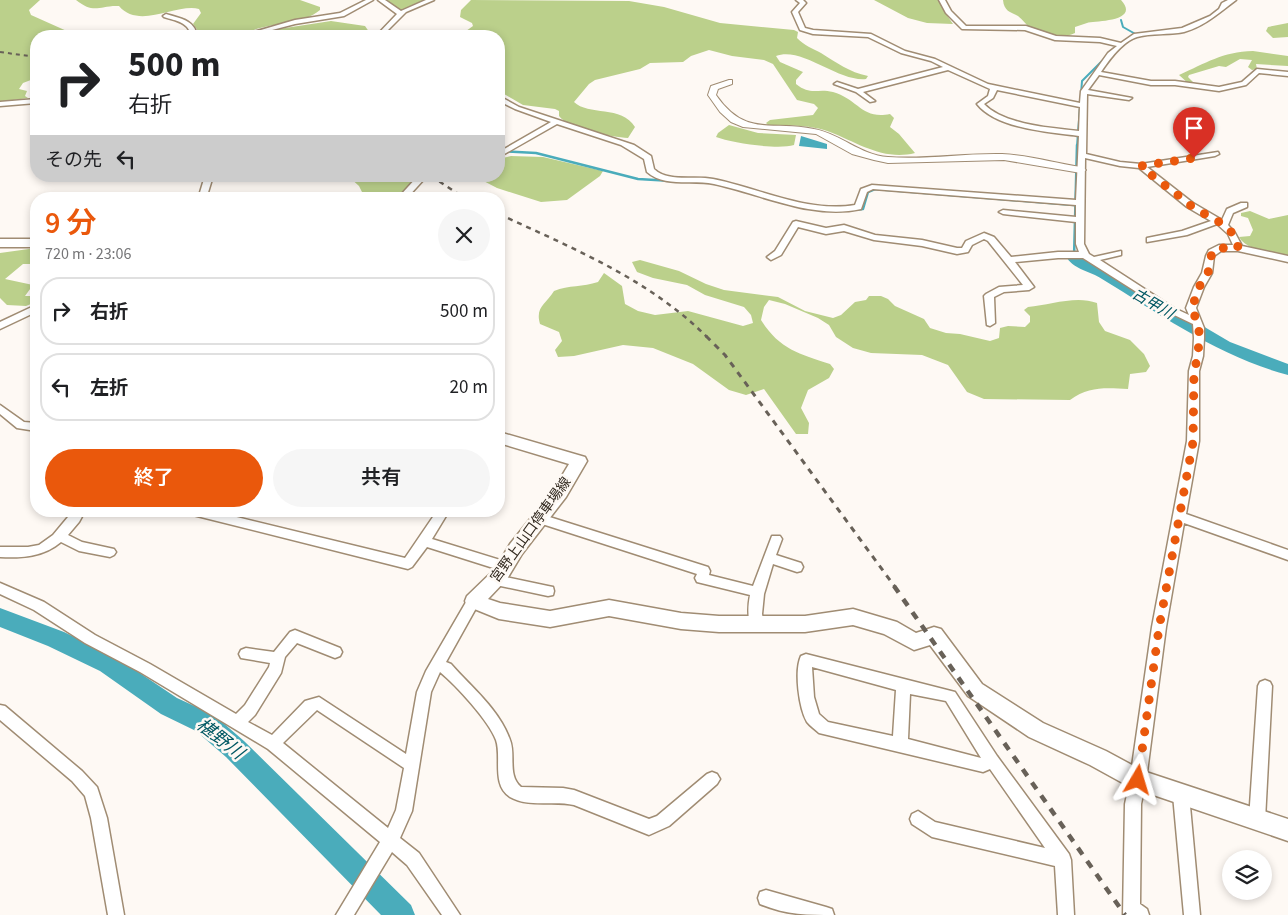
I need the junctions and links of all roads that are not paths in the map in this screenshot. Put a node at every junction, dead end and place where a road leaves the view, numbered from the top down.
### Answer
1 (370, 0) edge
2 (381, 0) edge
3 (431, 0) edge
4 (799, 0) edge
5 (942, 0) edge
6 (1233, 0) edge
7 (401, 14) junction
8 (166, 16) dead end
9 (194, 30) edge
10 (265, 30) edge
11 (385, 30) edge
12 (1121, 45) junction
13 (948, 68) junction
14 (1098, 73) junction
15 (1288, 74) edge
16 (729, 82) dead end
17 (837, 84) dead end
18 (994, 88) junction
19 (858, 91) junction
20 (1084, 91) junction
21 (1129, 98) dead end
22 (505, 101) edge
23 (872, 101) dead end
24 (30, 102) edge
25 (0, 104) edge
26 (1083, 106) junction
27 (557, 122) junction
28 (1082, 134) junction
29 (505, 152) edge
30 (1215, 154) dead end
31 (1082, 155) junction
32 (1141, 166) junction
33 (1081, 170) junction
34 (417, 182) edge
35 (407, 192) edge
36 (1080, 203) junction
37 (1244, 205) dead end
38 (1003, 212) dead end
39 (1080, 220) junction
40 (1221, 223) junction
41 (1150, 240) dead end
42 (30, 243) edge
43 (0, 244) edge
44 (1238, 248) junction
45 (1118, 253) dead end
46 (771, 257) dead end
47 (1088, 257) junction
48 (1288, 259) edge
49 (1009, 260) junction
50 (30, 311) edge
51 (1196, 322) junction
52 (990, 323) dead end
53 (0, 326) edge
54 (0, 409) edge
55 (30, 426) edge
56 (505, 439) edge
57 (1179, 516) junction
58 (74, 517) edge
59 (217, 517) edge
60 (439, 517) edge
61 (540, 519) junction
62 (60, 536) junction
63 (776, 539) dead end
64 (424, 541) junction
65 (0, 552) edge
66 (110, 552) dead end
67 (1288, 556) edge
68 (769, 558) junction
69 (797, 567) dead end
70 (501, 574) junction
71 (0, 588) edge
72 (548, 591) dead end
73 (758, 592) junction
74 (474, 601) junction
75 (757, 624) junction
76 (335, 652) dead end
77 (246, 654) dead end
78 (278, 658) junction
79 (437, 664) junction
80 (903, 686) junction
81 (1265, 686) dead end
82 (0, 711) edge
83 (237, 723) junction
84 (273, 744) junction
85 (900, 744) junction
86 (992, 761) junction
87 (412, 762) junction
88 (712, 779) dead end
89 (1138, 780) junction
90 (1181, 794) junction
91 (918, 819) dead end
92 (1257, 820) junction
93 (1288, 830) edge
94 (388, 846) junction
95 (1063, 860) junction
96 (766, 898) dead end
97 (346, 913) edge
98 (1134, 913) edge
99 (116, 915) edge
100 (452, 915) edge
101 (826, 915) edge
102 (1066, 915) edge
103 (1192, 915) edge

1 - 10 street
2 - 7 street
3 - 7 street
4 - 13 street
5 - 12 street
6 - 12 street
7 - 11 street
8 - 9 street
12 - 14 street
13 - 18 street
13 - 19 street
14 - 15 street
14 - 20 street
16 - 33 street
17 - 19 street
18 - 26 street
18 - 28 street
19 - 23 street
20 - 21 street
20 - 26 street
22 - 27 street
24 - 25 street
26 - 28 street
27 - 29 street
27 - 36 street
28 - 31 street
30 - 32 street
31 - 32 street
31 - 33 street
32 - 40 street
33 - 36 street
34 - 35 street
36 - 39 street
37 - 40 street
38 - 39 street
39 - 47 street
40 - 41 street
40 - 44 street
42 - 43 main road
44 - 48 street
44 - 51 street
45 - 47 street
46 - 49 street
47 - 49 street
47 - 51 street
49 - 52 street
50 - 53 street
51 - 57 street
54 - 55 street
56 - 61 main road, 宮野上山口停車場線
57 - 67 street
57 - 89 street
58 - 62 street
59 - 64 street
60 - 64 street
61 - 70 main road, 宮野上山口停車場線
61 - 73 street
62 - 65 street
62 - 66 street
63 - 68 street
64 - 70 street
68 - 69 street
68 - 73 street
70 - 72 street
70 - 74 main road, 宮野上山口停車場線
71 - 83 street
73 - 75 street
74 - 75 main road
74 - 79 street
75 - 89 main road
76 - 78 street
77 - 78 street
78 - 83 street
79 - 87 street
79 - 88 street
80 - 85 street
80 - 85 street
80 - 86 street
81 - 92 street
82 - 99 street
83 - 84 street
84 - 87 street
84 - 94 street
85 - 86 street
86 - 95 street
87 - 94 street
89 - 90 main road
89 - 98 street
90 - 92 main road
90 - 103 street
91 - 95 street
92 - 93 main road
94 - 97 street
94 - 100 street
95 - 102 street
96 - 101 street

